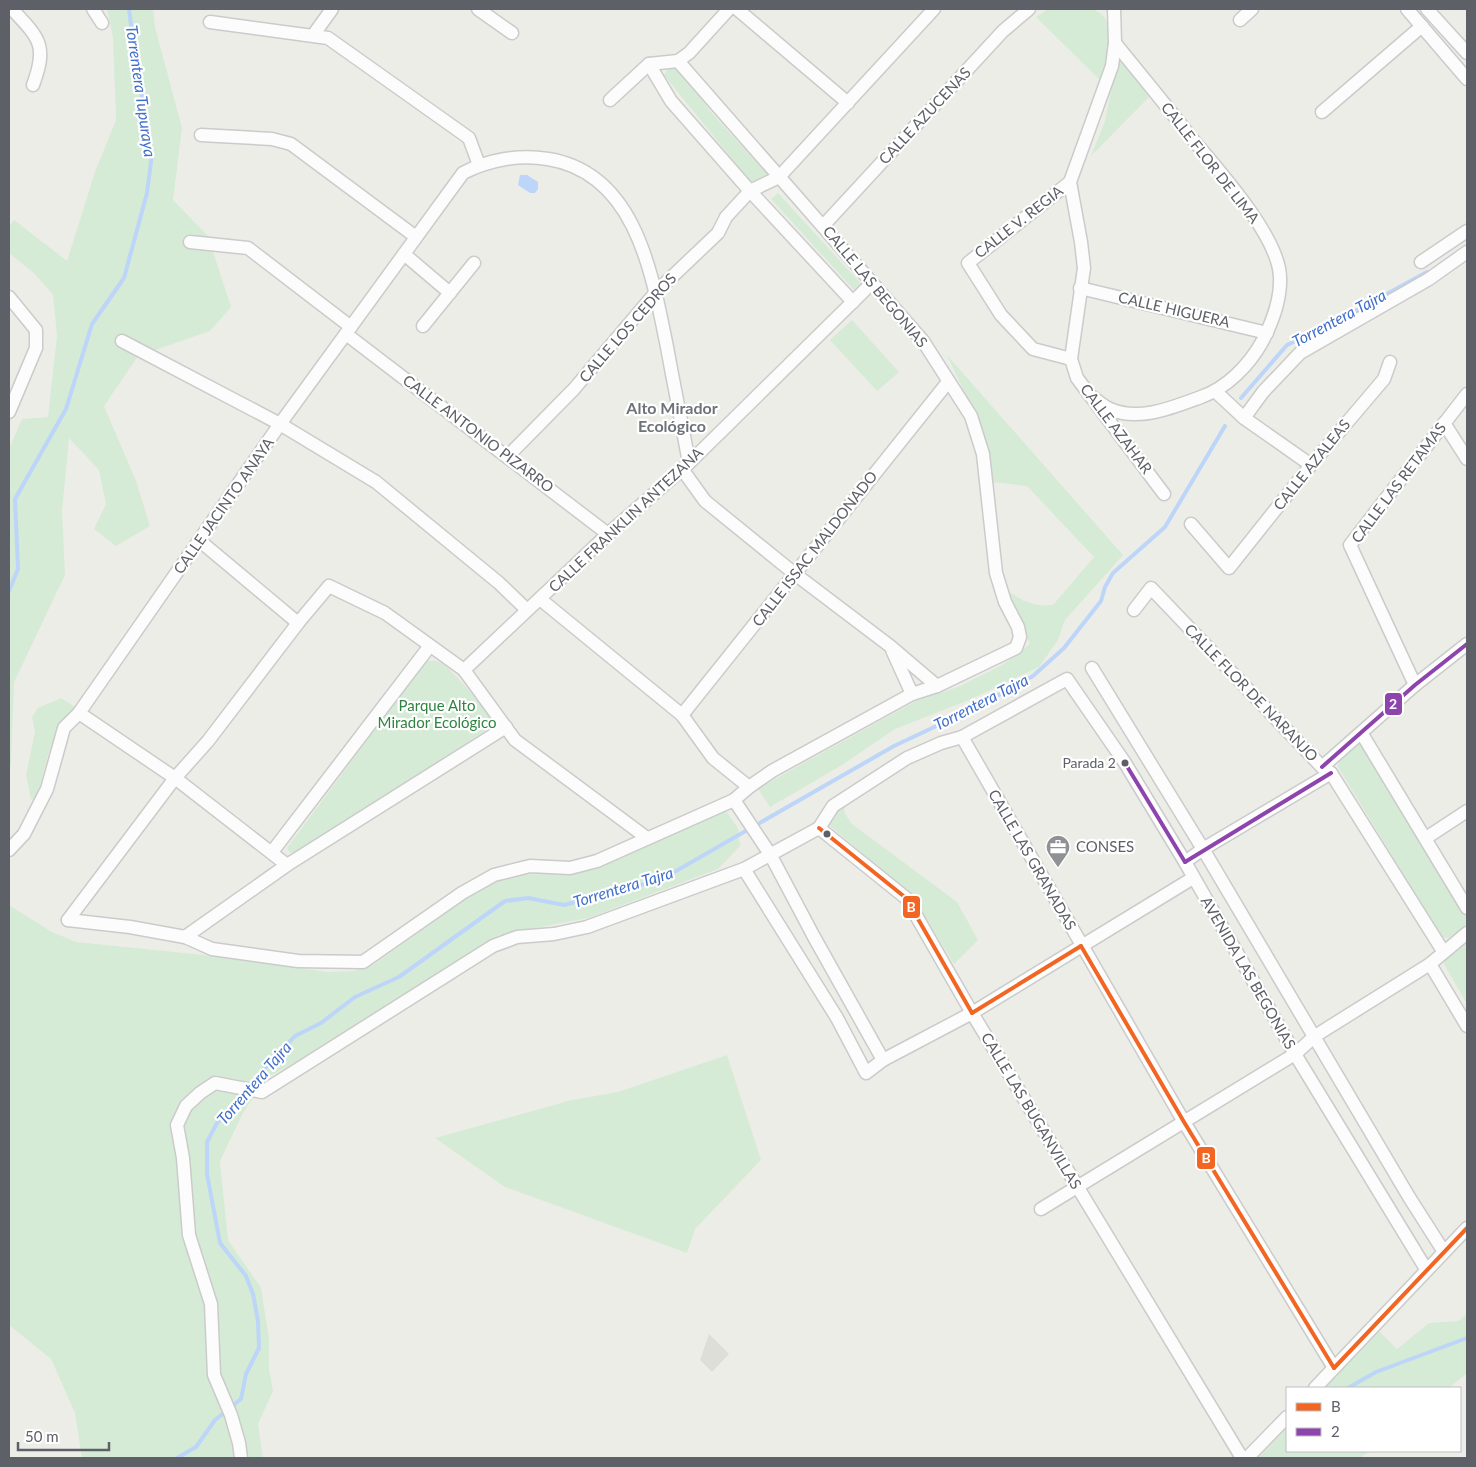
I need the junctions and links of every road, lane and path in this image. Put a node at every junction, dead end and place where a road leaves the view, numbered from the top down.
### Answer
1 (12, 9) edge
2 (93, 9) edge
3 (332, 9) edge
4 (478, 9) edge
5 (730, 9) edge
6 (737, 9) edge
7 (1029, 9) edge
8 (1114, 9) edge
9 (1252, 9) edge
10 (1407, 9) edge
11 (1427, 9) edge
12 (928, 11) edge
13 (1240, 20) dead end
14 (210, 22) dead end
15 (102, 23) dead end
16 (1422, 26) junction
17 (512, 33) dead end
18 (314, 34) junction
19 (1115, 43) junction
20 (1467, 53) edge
21 (678, 61) junction
22 (649, 64) junction
23 (1467, 79) edge
24 (33, 85) dead end
25 (610, 100) dead end
26 (848, 102) junction
27 (1322, 112) dead end
28 (201, 135) dead end
29 (479, 164) junction
30 (779, 177) junction
31 (1070, 182) junction
32 (750, 191) junction
33 (823, 226) junction
34 (1467, 231) edge
35 (416, 237) junction
36 (190, 242) dead end
37 (1467, 252) edge
38 (404, 254) junction
39 (474, 262) dead end
40 (1421, 262) dead end
41 (872, 283) junction
42 (1080, 288) junction
43 (656, 292) junction
44 (450, 293) junction
45 (9, 297) edge
46 (853, 302) junction
47 (423, 326) dead end
48 (349, 331) junction
49 (1267, 333) junction
50 (122, 342) dead end
51 (1070, 360) junction
52 (1390, 362) dead end
53 (948, 382) junction
54 (1215, 391) junction
55 (1467, 394) edge
56 (1091, 396) junction
57 (9, 412) edge
58 (1244, 418) junction
59 (1444, 423) junction
60 (280, 424) junction
61 (508, 456) junction
62 (1467, 459) edge
63 (1310, 464) junction
64 (686, 466) junction
65 (1164, 494) dead end
66 (1191, 524) dead end
67 (608, 534) junction
68 (200, 541) junction
69 (796, 574) junction
70 (540, 599) junction
71 (527, 610) junction
72 (1134, 610) dead end
73 (298, 623) junction
74 (1467, 644) edge
75 (890, 646) junction
76 (429, 647) junction
77 (1092, 668) dead end
78 (464, 670) junction
79 (937, 686) junction
80 (1415, 686) junction
81 (912, 694) junction
82 (80, 713) junction
83 (682, 716) junction
84 (506, 726) junction
85 (1362, 734) junction
86 (962, 737) junction
87 (1144, 754) junction
88 (1125, 763) junction
89 (1327, 770) junction
90 (176, 778) junction
91 (749, 787) junction
92 (734, 800) junction
93 (1467, 811) edge
94 (819, 828) junction
95 (647, 838) junction
96 (1426, 838) junction
97 (1203, 849) junction
98 (9, 850) edge
99 (272, 852) junction
100 (774, 852) junction
101 (1185, 862) junction
102 (287, 865) junction
103 (744, 868) junction
104 (1193, 878) junction
105 (1467, 908) edge
106 (1467, 932) edge
107 (184, 937) junction
108 (1081, 946) junction
109 (1443, 951) junction
110 (1430, 964) junction
111 (972, 1013) junction
112 (1467, 1026) edge
113 (1315, 1036) junction
114 (1295, 1054) junction
115 (883, 1060) junction
116 (1184, 1122) junction
117 (1076, 1186) junction
118 (1041, 1208) dead end
119 (1467, 1229) edge
120 (1444, 1252) junction
121 (1426, 1270) junction
122 (1334, 1368) junction
123 (1316, 1387) edge
124 (1286, 1417) edge
125 (241, 1458) edge
126 (1242, 1458) edge
127 (1247, 1458) edge

1 - 24 street
2 - 15 street
3 - 18 street
4 - 17 street
5 - 21 street
6 - 26 street
7 - 33 street, CALLE AZUCENAS
8 - 19 street
9 - 13 street
10 - 16 street
11 - 20 street
12 - 26 street, CALLE LOS CEDROS
14 - 18 street
16 - 23 street
16 - 27 street
18 - 29 street
19 - 31 street
19 - 49 street, CALLE FLOR DE LIMA
21 - 22 street
21 - 30 street, CALLE LAS BEGONIAS
22 - 25 street
22 - 32 street, CALLE LAS BEGONIAS
26 - 30 street, CALLE LOS CEDROS
28 - 35 street
29 - 35 street, CALLE JACINTO ANAYA
29 - 43 street
30 - 32 street, CALLE LOS CEDROS
30 - 33 street, CALLE LAS BEGONIAS
31 - 42 street
31 - 51 street, CALLE V. REGIA
32 - 43 street, CALLE LOS CEDROS
32 - 46 street, CALLE LAS BEGONIAS
33 - 41 street, CALLE LAS BEGONIAS
34 - 40 street
35 - 38 street, CALLE JACINTO ANAYA
36 - 48 street, CALLE ANTONIO PIZARRO
37 - 58 street
38 - 44 street
38 - 48 street, CALLE JACINTO ANAYA
39 - 44 street
41 - 46 street, CALLE FRANKLIN ANTEZANA
41 - 53 street, CALLE LAS BEGONIAS
42 - 49 street, CALLE HIGUERA
42 - 51 street
43 - 61 street, CALLE LOS CEDROS
43 - 64 street
44 - 47 street
45 - 57 street
46 - 64 street, CALLE FRANKLIN ANTEZANA
48 - 60 street, CALLE JACINTO ANAYA
48 - 61 street, CALLE ANTONIO PIZARRO
49 - 54 street, CALLE FLOR DE LIMA
50 - 60 street
51 - 56 street, CALLE AZAHAR
52 - 63 street, CALLE AZALEAS
53 - 69 street, CALLE ISSAC MALDONADO
53 - 79 street, CALLE LAS BEGONIAS
54 - 56 street, CALLE FLOR DE LIMA
54 - 58 street
55 - 59 street, CALLE LAS RETAMAS
56 - 65 street, CALLE AZAHAR
58 - 63 street
59 - 62 street
59 - 80 street, CALLE LAS RETAMAS
60 - 68 street, CALLE JACINTO ANAYA
60 - 71 street
61 - 67 street, CALLE ANTONIO PIZARRO
63 - 66 street, CALLE AZALEAS
64 - 67 street, CALLE FRANKLIN ANTEZANA
64 - 69 street
67 - 70 street, CALLE FRANKLIN ANTEZANA
68 - 73 street
68 - 82 street, CALLE JACINTO ANAYA
69 - 75 street
69 - 83 street, CALLE ISSAC MALDONADO
70 - 71 street, CALLE FRANKLIN ANTEZANA
70 - 83 street
71 - 78 street, CALLE FRANKLIN ANTEZANA
72 - 89 street, CALLE FLOR DE NARANJO
73 - 76 street
73 - 90 street
74 - 80 street
75 - 79 street
75 - 81 street
76 - 78 street
76 - 99 street
77 - 87 street, AVENIDA LAS BEGONIAS
78 - 84 street
79 - 81 street
80 - 85 street
81 - 91 street
82 - 90 street
82 - 98 street, CALLE JACINTO ANAYA
83 - 91 street
84 - 95 street
84 - 102 street
85 - 89 street
85 - 96 street
86 - 88 street, AVENIDA LAS BEGONIAS
86 - 94 street
86 - 108 street, CALLE LAS GRANADAS
87 - 88 street
87 - 97 street, AVENIDA LAS BEGONIAS
88 - 101 street, AVENIDA LAS BEGONIAS
89 - 97 street
89 - 109 street, CALLE FLOR DE NARANJO
90 - 99 street
90 - 107 street
91 - 92 street
92 - 95 street
92 - 100 street
93 - 96 street
94 - 100 street
94 - 111 street, CALLE LAS BUGANVILLAS
95 - 107 street
96 - 105 street
97 - 101 street
97 - 113 street, AVENIDA LAS BEGONIAS
99 - 102 street
100 - 103 street
100 - 115 street
101 - 104 street, AVENIDA LAS BEGONIAS
102 - 107 street
103 - 115 street
103 - 125 street
104 - 108 street
104 - 114 street, AVENIDA LAS BEGONIAS
106 - 109 street
108 - 111 street
108 - 116 street, CALLE LAS GRANADAS
109 - 110 street
110 - 112 street
110 - 113 street
111 - 115 street
111 - 117 street, CALLE LAS BUGANVILLAS
113 - 114 street
113 - 120 street, AVENIDA LAS BEGONIAS
114 - 116 street
114 - 121 street, AVENIDA LAS BEGONIAS
116 - 117 street
116 - 122 street, CALLE LAS GRANADAS
117 - 118 street
117 - 126 street, CALLE LAS BUGANVILLAS
119 - 120 street
120 - 121 street
121 - 122 street
122 - 123 street
124 - 127 street

